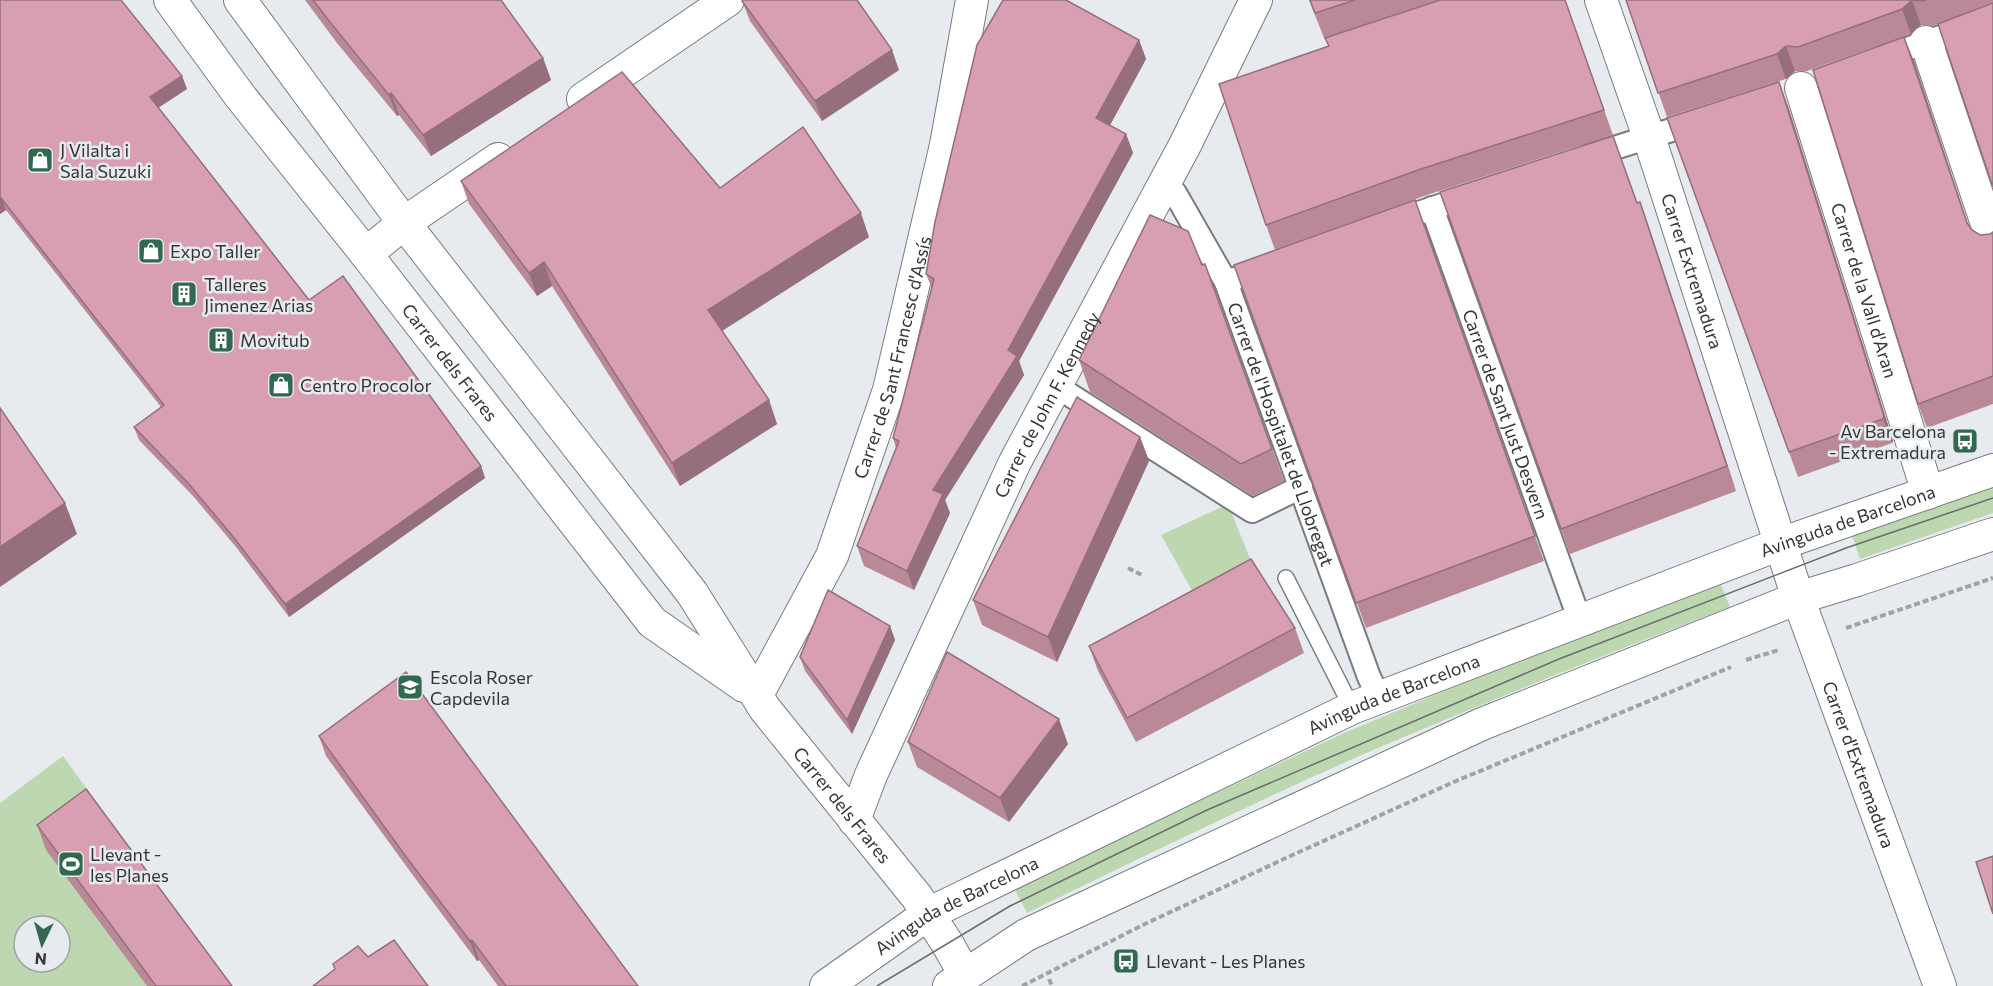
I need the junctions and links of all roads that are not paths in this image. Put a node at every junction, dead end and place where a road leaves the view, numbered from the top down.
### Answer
1 (170, 0) edge
2 (240, 0) edge
3 (728, 0) edge
4 (972, 0) edge
5 (1256, 0) edge
6 (1601, 0) edge
7 (1993, 18) edge
8 (1926, 42) junction
9 (1864, 65) edge
10 (1239, 83) edge
11 (1801, 88) dead end
12 (1208, 96) junction
13 (559, 116) edge
14 (1717, 116) edge
15 (1649, 137) junction
16 (520, 143) edge
17 (1564, 164) edge
18 (1165, 181) junction
19 (1487, 190) edge
20 (1432, 208) junction
21 (404, 223) junction
22 (1367, 231) edge
23 (1993, 242) edge
24 (366, 254) junction
25 (1291, 259) edge
26 (1226, 282) junction
27 (1056, 386) junction
28 (1993, 470) edge
29 (1301, 488) junction
30 (1928, 493) junction
31 (1993, 534) edge
32 (1780, 544) junction
33 (1286, 578) dead end
34 (1798, 598) junction
35 (1580, 621) junction
36 (758, 695) junction
37 (1366, 703) junction
38 (854, 820) junction
39 (928, 914) junction
40 (957, 981) edge
41 (826, 986) edge
42 (1940, 986) edge

1 - 24 street, Carrer dels Frares
2 - 21 street, Carrer dels Frares
3 - 13 street
4 - 36 street, Carrer de Sant Francesc d'Assís
5 - 12 street, Carrer de John F. Kennedy
6 - 15 street, Carrer Extremadura
7 - 8 street
8 - 9 street
8 - 23 street
10 - 12 street
11 - 30 street, Carrer de la Vall d'Aran
12 - 18 street, Carrer de John F. Kennedy
14 - 15 street
15 - 17 street
15 - 32 street, Carrer Extremadura
16 - 21 street
18 - 26 street, Carrer de l'Hospitalet de Llobregat
18 - 27 street, Carrer de John F. Kennedy
19 - 20 street
20 - 22 street
20 - 35 street, Carrer de Sant Just Desvern
21 - 24 street
21 - 36 street, Carrer dels Frares
24 - 36 street, Carrer dels Frares
25 - 26 street
26 - 29 street, Carrer de l'Hospitalet de Llobregat
27 - 29 street
27 - 38 street, Carrer de John F. Kennedy
28 - 30 street, Avinguda de Barcelona
29 - 37 street, Carrer de l'Hospitalet de Llobregat
30 - 32 street, Avinguda de Barcelona
31 - 34 street
32 - 34 street, Carrer d'Extremadura
32 - 35 street, Avinguda de Barcelona
33 - 37 lane
34 - 40 street
34 - 42 street, Carrer d'Extremadura
35 - 37 street, Avinguda de Barcelona
36 - 38 street, Carrer dels Frares
37 - 39 street, Avinguda de Barcelona
38 - 39 street, Carrer dels Frares
39 - 40 street, Carrer dels Frares
39 - 41 street, Avinguda de Barcelona

